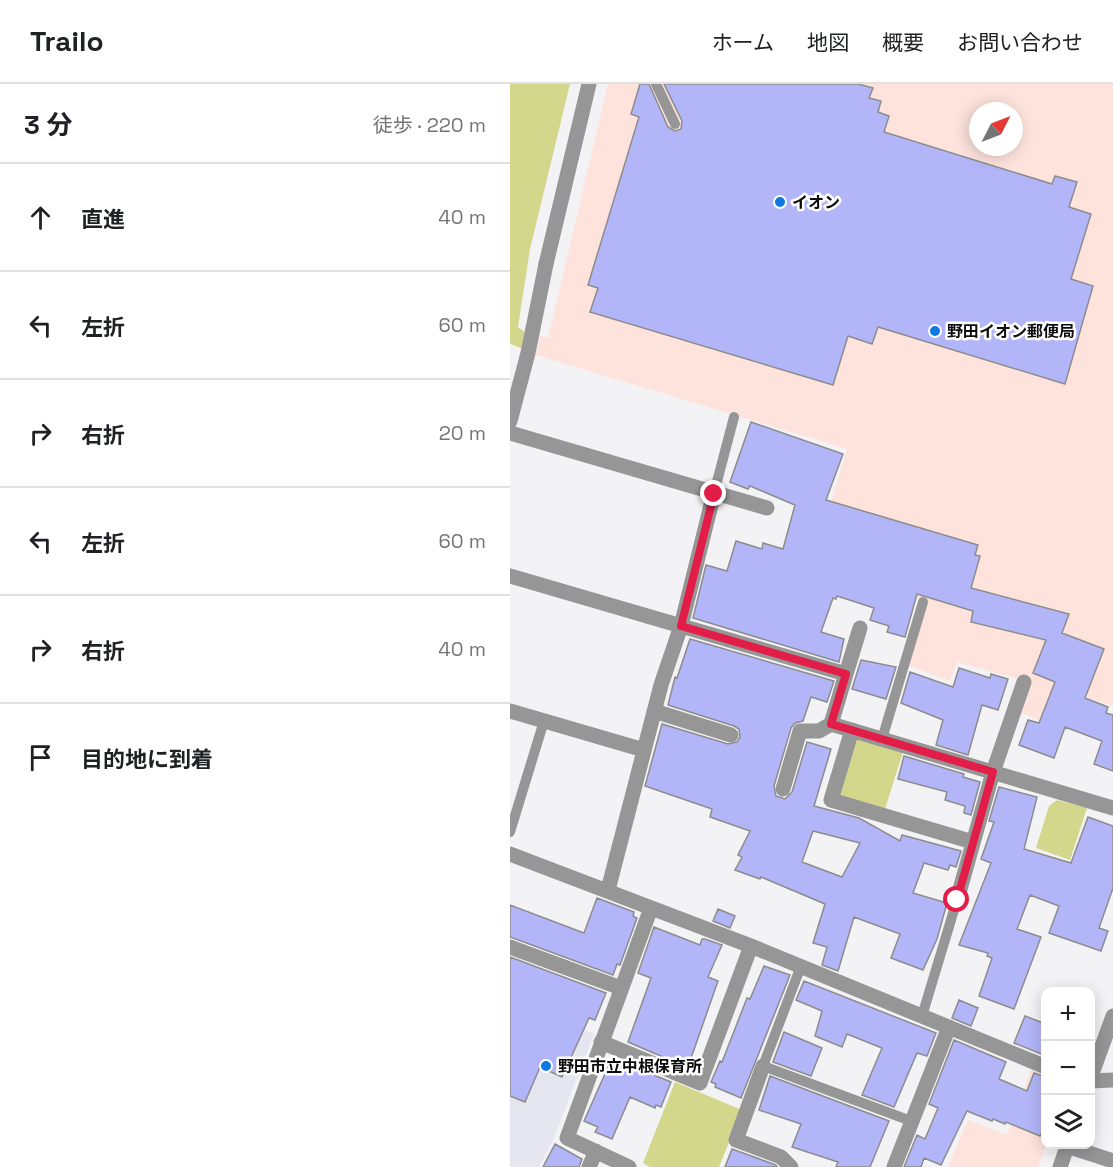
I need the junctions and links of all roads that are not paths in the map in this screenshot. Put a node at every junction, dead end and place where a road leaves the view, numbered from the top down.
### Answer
1 (589, 84) edge
2 (656, 84) edge
3 (675, 123) dead end
4 (734, 417) dead end
5 (510, 421) edge
6 (510, 432) edge
7 (714, 494) junction
8 (767, 508) dead end
9 (510, 576) edge
10 (923, 602) dead end
11 (681, 626) junction
12 (860, 628) dead end
13 (846, 674) junction
14 (1024, 682) dead end
15 (510, 711) edge
16 (654, 711) junction
17 (544, 721) junction
18 (831, 724) junction
19 (852, 730) junction
20 (731, 735) dead end
21 (882, 739) junction
22 (644, 750) junction
23 (993, 772) junction
24 (783, 789) dead end
25 (1113, 808) edge
26 (510, 832) edge
27 (973, 842) junction
28 (510, 854) edge
29 (608, 890) junction
30 (957, 900) joint
31 (651, 908) junction
32 (751, 946) junction
33 (510, 947) edge
34 (801, 966) junction
35 (621, 988) junction
36 (922, 1016) junction
37 (1113, 1016) edge
38 (949, 1027) junction
39 (602, 1042) junction
40 (1041, 1065) edge
41 (763, 1066) junction
42 (1095, 1066) edge
43 (1095, 1080) edge
44 (1113, 1080) edge
45 (911, 1121) junction
46 (1067, 1149) edge
47 (1079, 1149) edge
48 (596, 1151) junction
49 (1113, 1161) edge
50 (589, 1167) edge
51 (629, 1167) edge
52 (791, 1167) edge
53 (894, 1167) edge
54 (1060, 1167) edge

1 - 5 street
2 - 3 lane
4 - 7 lane
6 - 7 street
7 - 8 street
7 - 11 street
9 - 11 street
10 - 21 lane
11 - 13 street
11 - 16 street
12 - 13 street
13 - 18 street
14 - 23 street
15 - 17 street
16 - 20 street
16 - 22 street
17 - 22 street
17 - 26 lane
18 - 19 street
18 - 24 street
19 - 21 street
19 - 27 street
21 - 23 street
22 - 29 street
23 - 25 street
23 - 27 street
27 - 30 street
28 - 29 street
29 - 31 street
30 - 36 lane
31 - 32 street
31 - 35 street
32 - 34 street
32 - 39 street
33 - 35 street
34 - 36 street
34 - 41 lane
35 - 39 street
36 - 38 street
37 - 42 street
38 - 40 street
38 - 45 street
39 - 48 street
41 - 45 lane
41 - 52 street
43 - 44 street
45 - 53 street
46 - 54 street
47 - 49 street
48 - 50 street
48 - 51 street

